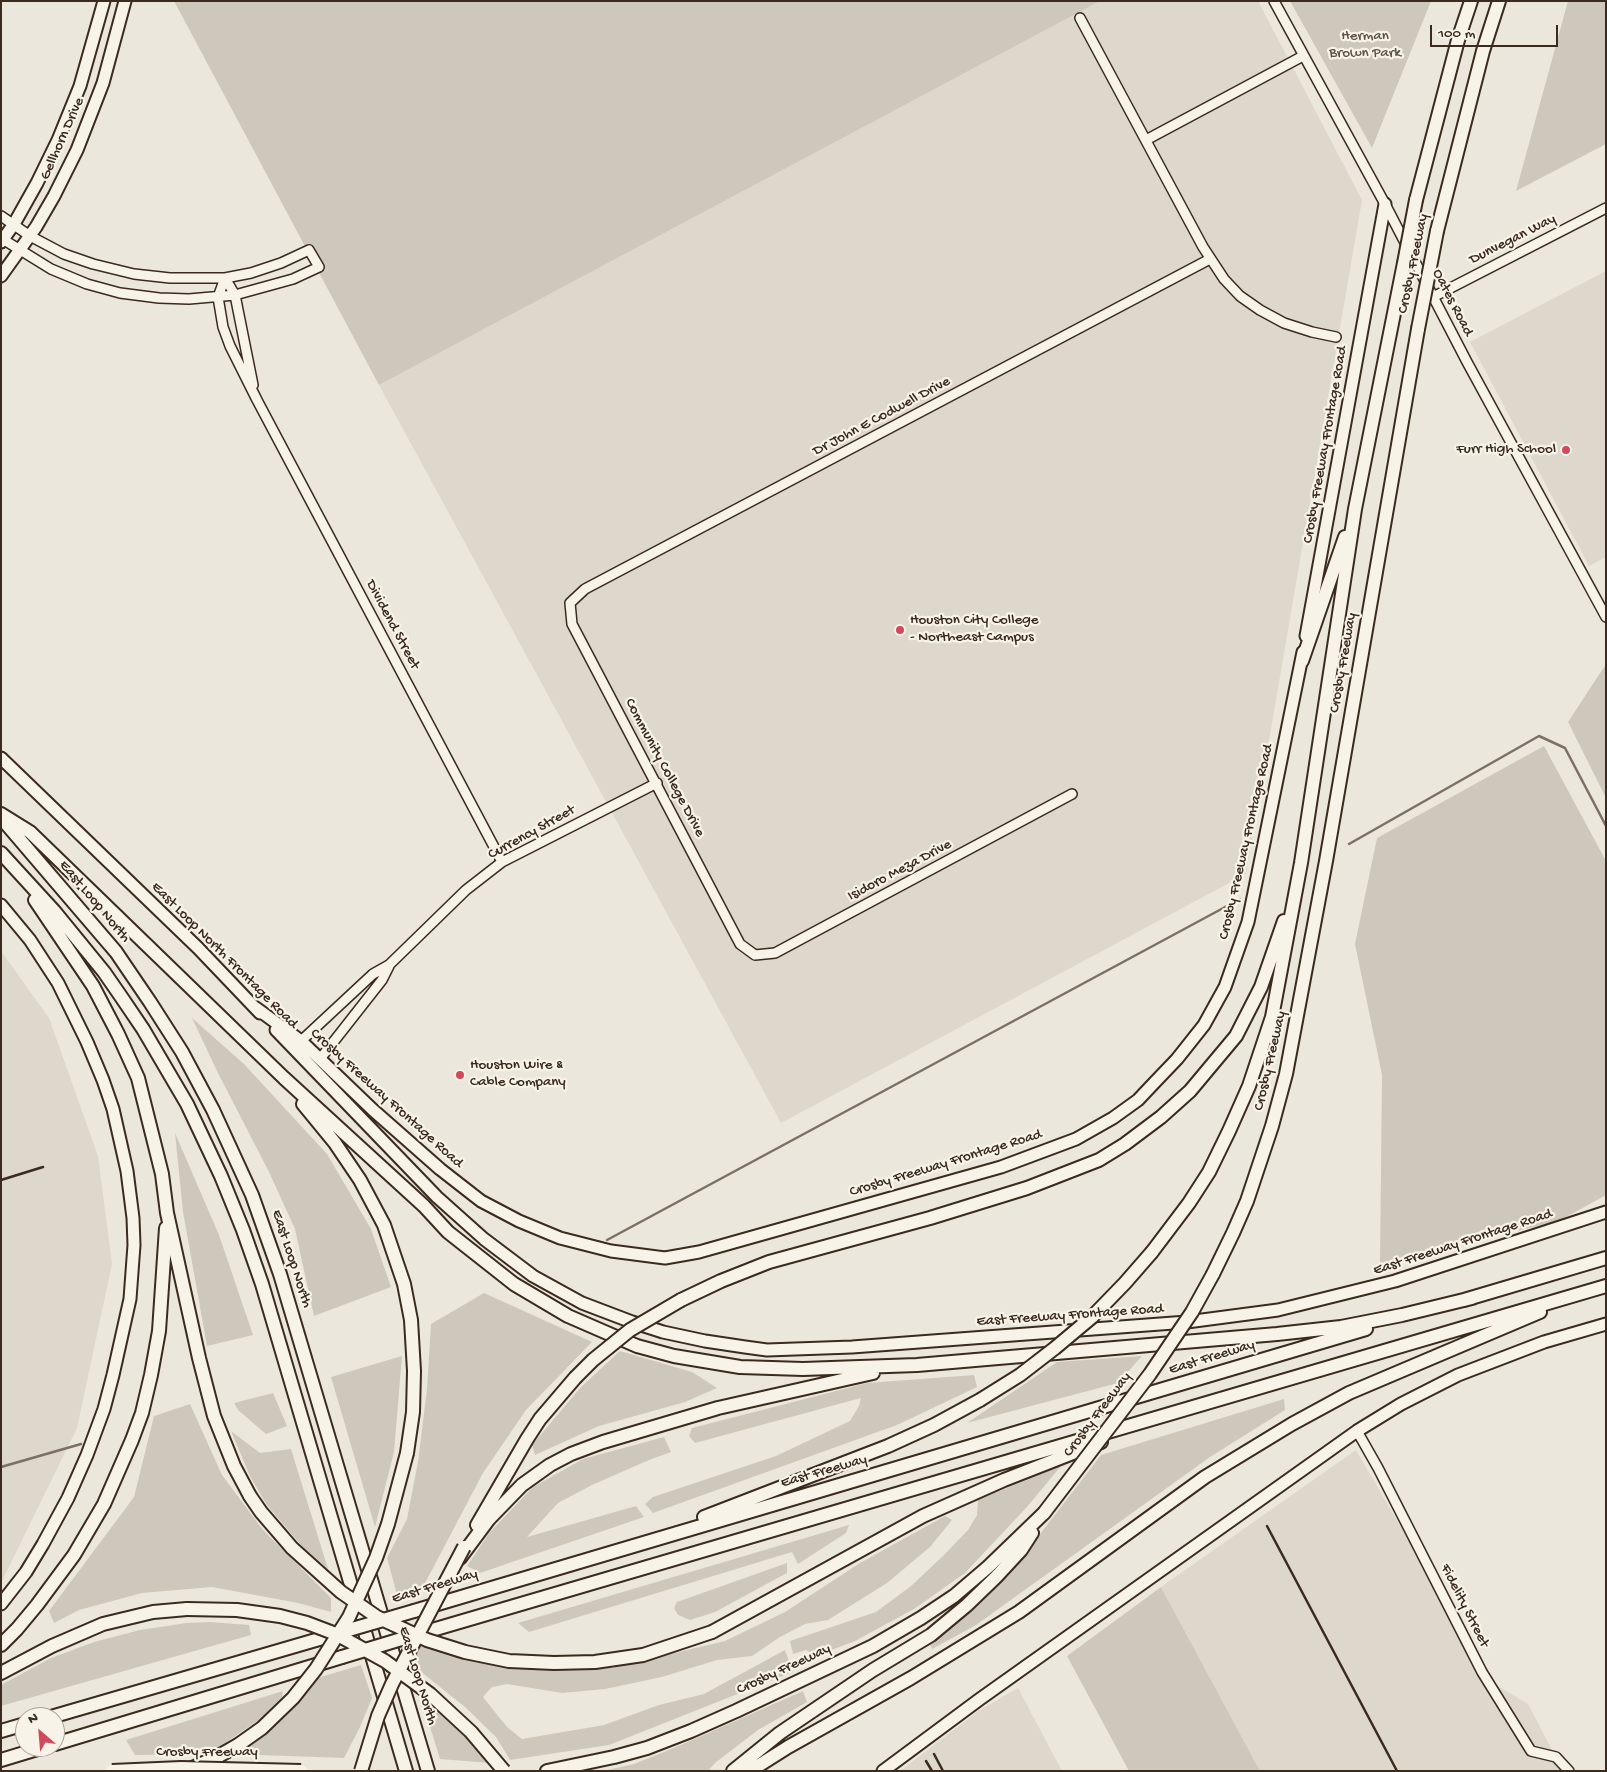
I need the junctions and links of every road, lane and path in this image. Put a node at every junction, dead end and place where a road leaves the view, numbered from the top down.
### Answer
1 (104, 1) edge
2 (124, 1) edge
3 (1274, 1) edge
4 (1471, 1) edge
5 (1499, 2) edge
6 (1080, 18) dead end
7 (1304, 56) junction
8 (75, 99) junction
9 (96, 104) junction
10 (1146, 140) junction
11 (1384, 204) junction
12 (1606, 208) edge
13 (1, 216) edge
14 (14, 224) junction
15 (30, 236) junction
16 (2, 240) edge
17 (21, 250) junction
18 (1210, 259) junction
19 (1, 276) edge
20 (225, 278) junction
21 (218, 296) junction
22 (235, 296) junction
23 (1433, 297) junction
24 (1336, 337) dead end
25 (257, 400) junction
26 (1355, 509) junction
27 (570, 603) joint
28 (1606, 617) edge
29 (1302, 661) junction
30 (1, 758) edge
31 (656, 783) junction
32 (1072, 794) dead end
33 (1, 816) edge
34 (5, 858) edge
35 (502, 862) junction
36 (1301, 863) junction
37 (1, 905) edge
38 (740, 944) joint
39 (389, 965) junction
40 (347, 999) junction
41 (256, 1008) junction
42 (358, 1010) junction
43 (301, 1041) junction
44 (320, 1059) junction
45 (284, 1078) junction
46 (1606, 1212) edge
47 (167, 1213) junction
48 (1606, 1258) edge
49 (535, 1277) joint
50 (1603, 1287) edge
51 (1472, 1298) junction
52 (1606, 1324) edge
53 (917, 1365) junction
54 (1182, 1410) junction
55 (1357, 1431) junction
56 (1017, 1547) junction
57 (466, 1548) junction
58 (625, 1548) junction
59 (1, 1604) edge
60 (1, 1645) edge
61 (1, 1673) edge
62 (65, 1713) edge
63 (15, 1727) edge
64 (1, 1731) edge
65 (65, 1741) edge
66 (15, 1756) edge
67 (1, 1760) edge
68 (112, 1771) edge
69 (183, 1771) edge
70 (301, 1771) edge
71 (361, 1771) edge
72 (406, 1771) edge
73 (428, 1771) edge
74 (504, 1771) edge
75 (547, 1771) edge
76 (733, 1771) edge
77 (750, 1771) edge
78 (883, 1771) edge
79 (1569, 1771) edge

1 - 8 main road, Gellhorn Drive
2 - 9 main road, Gellhorn Drive
3 - 7 street, Oates Road
4 - 26 highway, Crosby Freeway, bridge
5 - 56 highway, Crosby Freeway, bridge
6 - 10 street
7 - 10 street
7 - 11 street, Oates Road
8 - 9 main road
8 - 14 main road, Gellhorn Drive
9 - 15 main road, Gellhorn Drive
10 - 18 street
11 - 23 street, Oates Road
11 - 29 main road, Crosby Freeway Frontage Road
12 - 23 street, Dunvegan Way
13 - 14 street
14 - 15 street
14 - 16 main road, Gellhorn Drive
15 - 17 main road, Gellhorn Drive
15 - 20 street
16 - 17 street
17 - 19 main road, Gellhorn Drive
17 - 21 street
18 - 24 street
18 - 27 street, Dr John E Codwell Drive
20 - 21 street
20 - 22 street, Dividend Street
20 - 22 street
21 - 22 street
21 - 25 street, Dividend Street
22 - 25 street, Dividend Street
23 - 28 street, Oates Road
25 - 35 street, Dividend Street
26 - 29 highway
26 - 36 highway, Crosby Freeway
27 - 31 street, Community College Drive
29 - 44 main road, Crosby Freeway Frontage Road
30 - 41 main road, East Loop North Frontage Road
31 - 35 street, Currency Street
31 - 38 street, Community College Drive
32 - 38 street, Isidoro Meza Drive
33 - 45 highway
33 - 73 highway, East Loop North
34 - 47 highway
34 - 72 highway
35 - 39 street, Currency Street
36 - 57 highway, bridge
36 - 58 highway, Crosby Freeway, bridge
37 - 59 main road
39 - 40 street, Currency Street
39 - 42 street, Currency Street
40 - 42 street
40 - 43 street, Currency Street
41 - 43 main road, Crosby Freeway Frontage Road
41 - 49 main road, East Loop North Frontage Road
42 - 44 street, Currency Street
43 - 44 main road, Crosby Freeway Frontage Road
45 - 53 highway
45 - 69 highway, bridge
46 - 49 main road, East Freeway Frontage Road
47 - 54 highway, bridge
47 - 60 highway
48 - 51 highway, East Freeway
50 - 54 highway
50 - 77 highway
51 - 53 highway
51 - 58 highway, East Freeway
52 - 55 main road
53 - 57 highway
54 - 65 highway, bridge
55 - 78 main road
55 - 79 street, Fidelity Street
56 - 75 highway, Crosby Freeway
56 - 76 highway
57 - 71 highway, bridge
58 - 62 highway, East Freeway, bridge
61 - 74 highway, bridge
63 - 64 highway
66 - 67 highway
68 - 70 highway, Crosby Freeway, bridge

